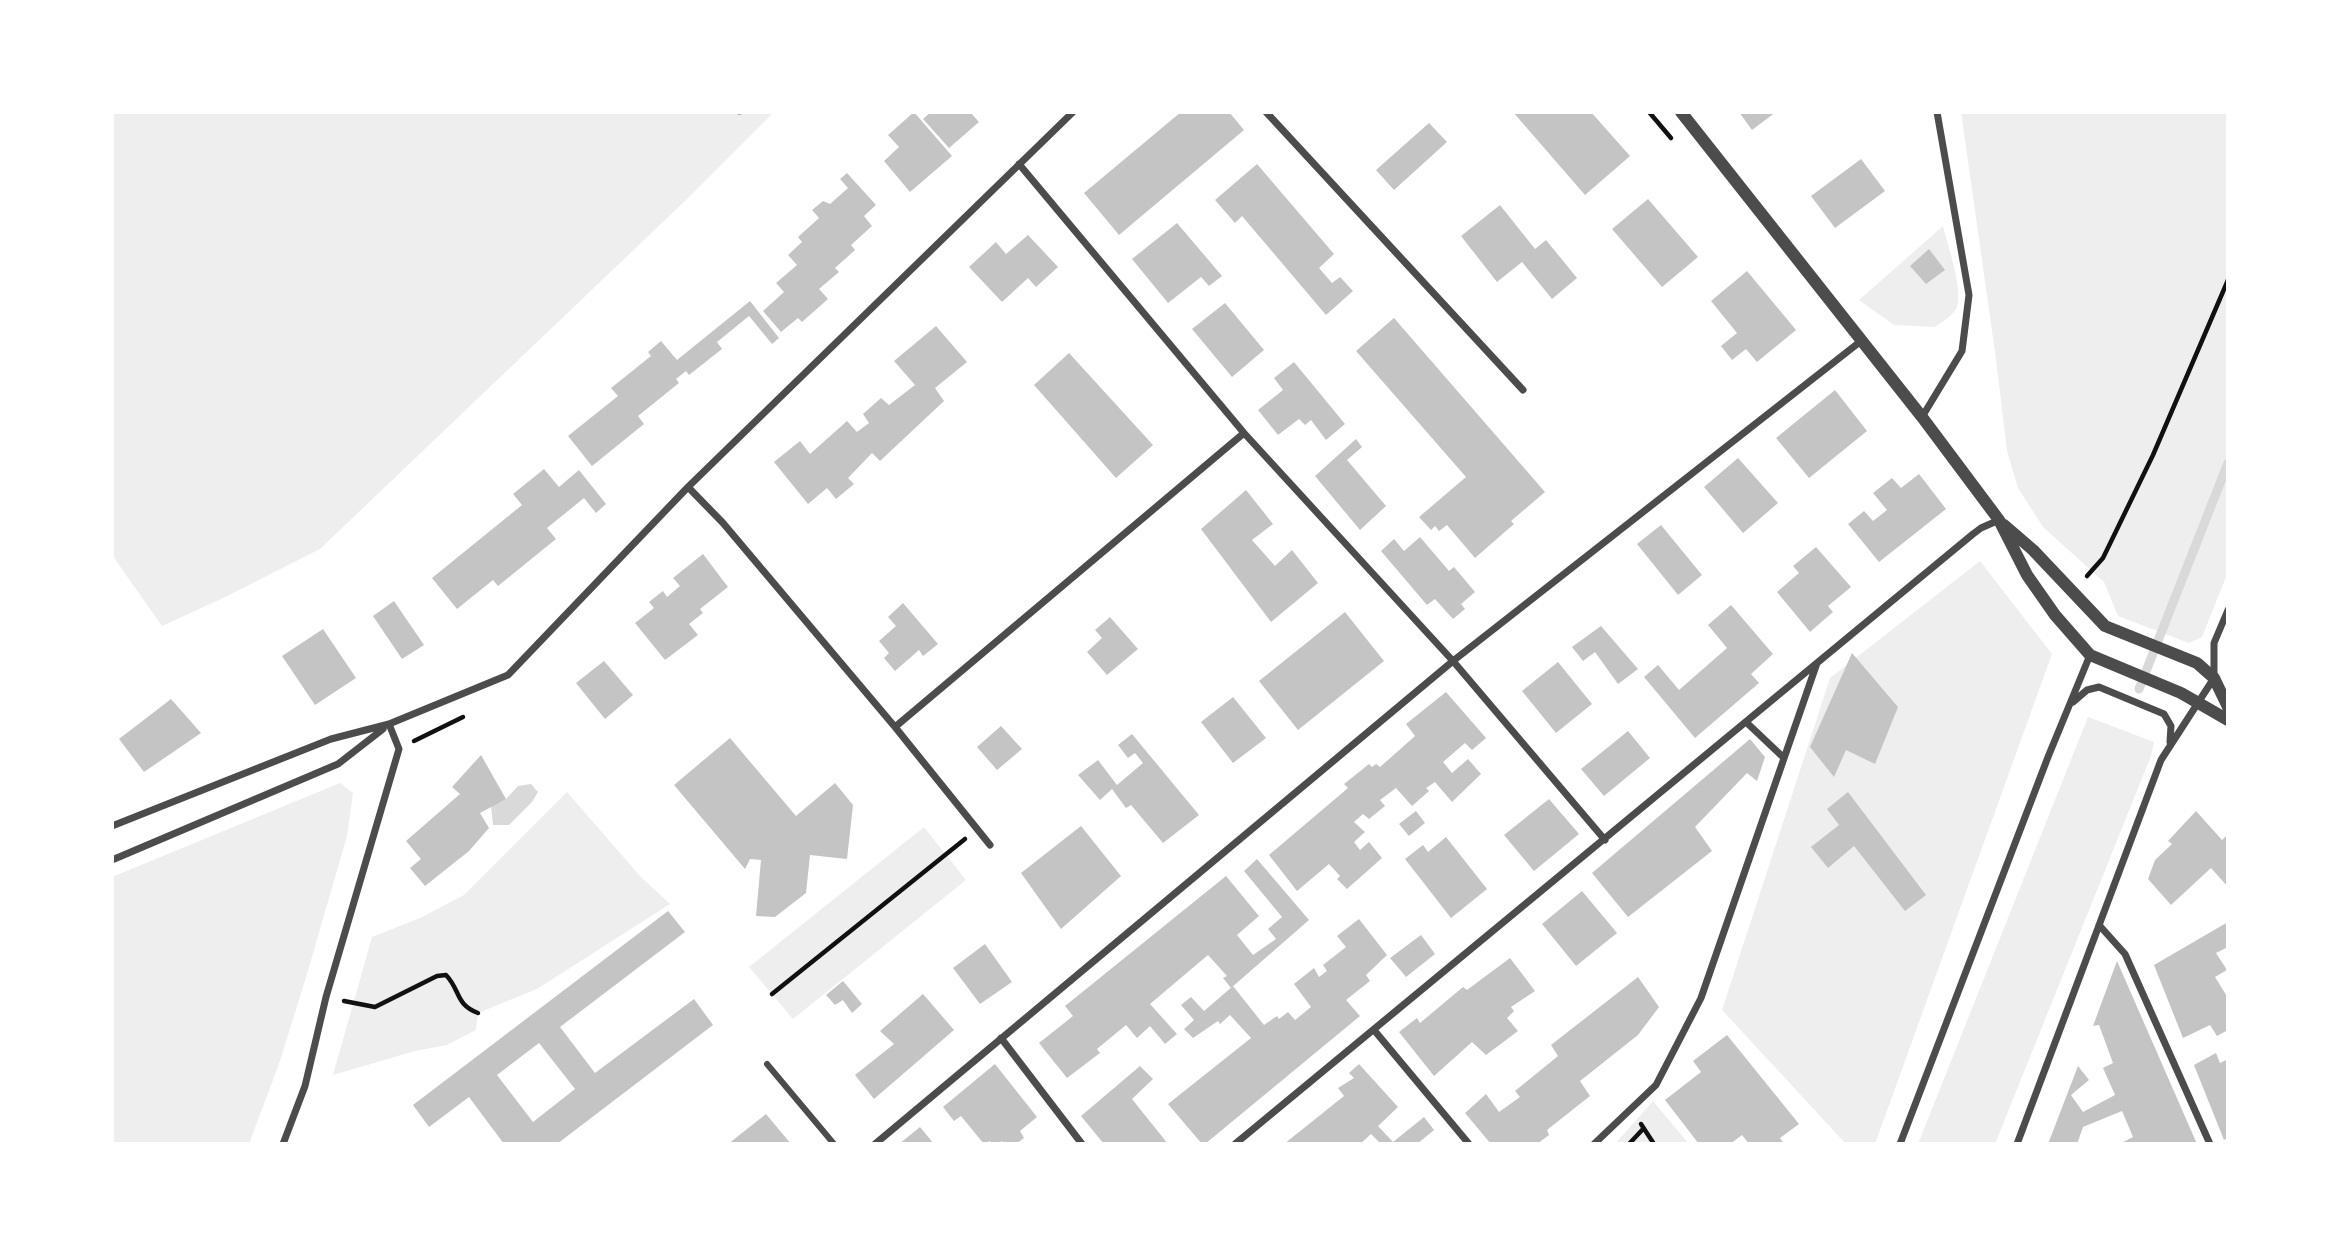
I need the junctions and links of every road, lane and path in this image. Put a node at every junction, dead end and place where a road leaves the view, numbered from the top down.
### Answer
1 (1073, 112) edge
2 (1266, 112) edge
3 (1681, 112) edge
4 (1937, 112) edge
5 (1020, 164) junction
6 (2228, 280) edge
7 (1861, 341) junction
8 (1523, 390) dead end
9 (1922, 417) junction
10 (1244, 433) junction
11 (688, 487) junction
12 (1998, 520) junction
13 (2073, 593) junction
14 (2228, 610) edge
15 (2093, 657) junction
16 (1453, 661) junction
17 (1818, 663) junction
18 (2214, 678) junction
19 (2198, 703) junction
20 (2070, 705) junction
21 (2228, 707) edge
22 (2228, 720) edge
23 (1746, 722) junction
24 (389, 724) junction
25 (895, 727) junction
26 (2170, 743) junction
27 (1784, 758) junction
28 (112, 826) edge
29 (977, 830) junction
30 (1605, 840) junction
31 (990, 845) dead end
32 (112, 860) edge
33 (2099, 925) junction
34 (772, 994) dead end
35 (326, 997) junction
36 (478, 1013) dead end
37 (1374, 1030) junction
38 (1001, 1038) junction
39 (767, 1064) dead end
40 (1643, 1129) dead end
41 (283, 1144) edge
42 (834, 1144) edge
43 (875, 1144) edge
44 (1082, 1144) edge
45 (1236, 1144) edge
46 (1469, 1144) edge
47 (1594, 1144) edge
48 (1629, 1144) edge
49 (1900, 1144) edge
50 (2017, 1144) edge
51 (2210, 1144) edge

1 - 5 street
2 - 8 street
3 - 7 street
4 - 9 street
5 - 10 street
5 - 11 street
6 - 13 path
7 - 9 street
7 - 16 street
9 - 12 street
10 - 16 street
10 - 25 street
11 - 24 street
11 - 25 street
12 - 13 street
12 - 15 street
12 - 17 street
13 - 18 street
14 - 18 street
15 - 19 street
15 - 20 street
16 - 30 street
16 - 38 street
17 - 23 street
17 - 27 street
18 - 19 street
18 - 21 street
19 - 22 street
19 - 26 street
20 - 26 street
20 - 49 street
23 - 27 street
23 - 30 street
24 - 28 street
24 - 32 street
24 - 35 street
25 - 29 street
26 - 33 street
27 - 47 street
29 - 31 street
29 - 34 path
30 - 37 street
33 - 50 street
33 - 51 street
35 - 36 path
35 - 41 street
37 - 45 street
37 - 46 street
38 - 43 street
38 - 44 street
39 - 42 street
40 - 48 path

